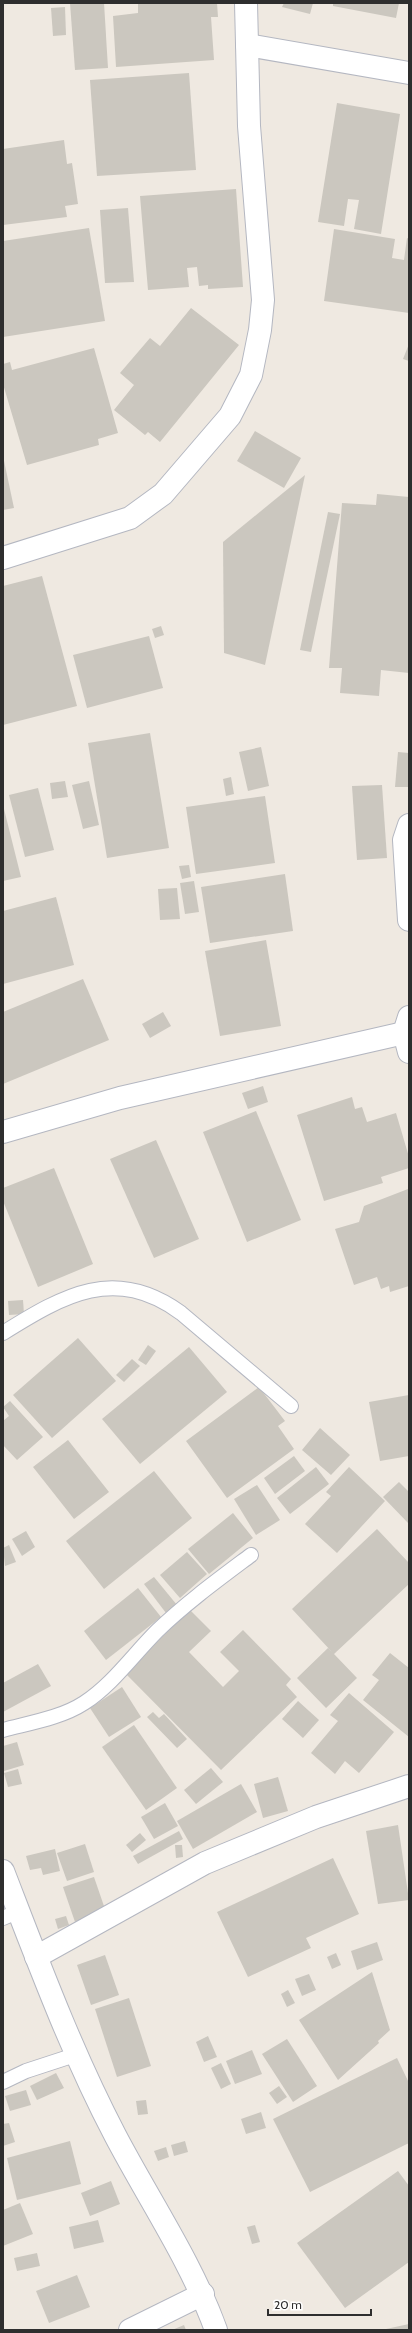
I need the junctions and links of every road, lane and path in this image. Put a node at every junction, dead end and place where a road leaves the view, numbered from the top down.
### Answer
1 (246, 3) edge
2 (247, 45) junction
3 (409, 73) edge
4 (3, 558) edge
5 (409, 825) edge
6 (409, 920) edge
7 (407, 1034) edge
8 (3, 1132) edge
9 (3, 1333) edge
10 (291, 1406) dead end
11 (251, 1554) dead end
12 (3, 1730) edge
13 (409, 1786) edge
14 (3, 1871) edge
15 (11, 1915) edge
16 (36, 1957) junction
17 (78, 2054) junction
18 (3, 2082) edge
19 (203, 2294) junction
20 (130, 2330) edge
21 (216, 2330) edge

1 - 2 street
2 - 3 street
2 - 4 street
5 - 6 street
7 - 8 street
9 - 10 lane
11 - 12 lane
13 - 16 street
14 - 15 street
15 - 16 street
16 - 17 street
17 - 18 lane
17 - 19 street
19 - 20 street
19 - 21 street

